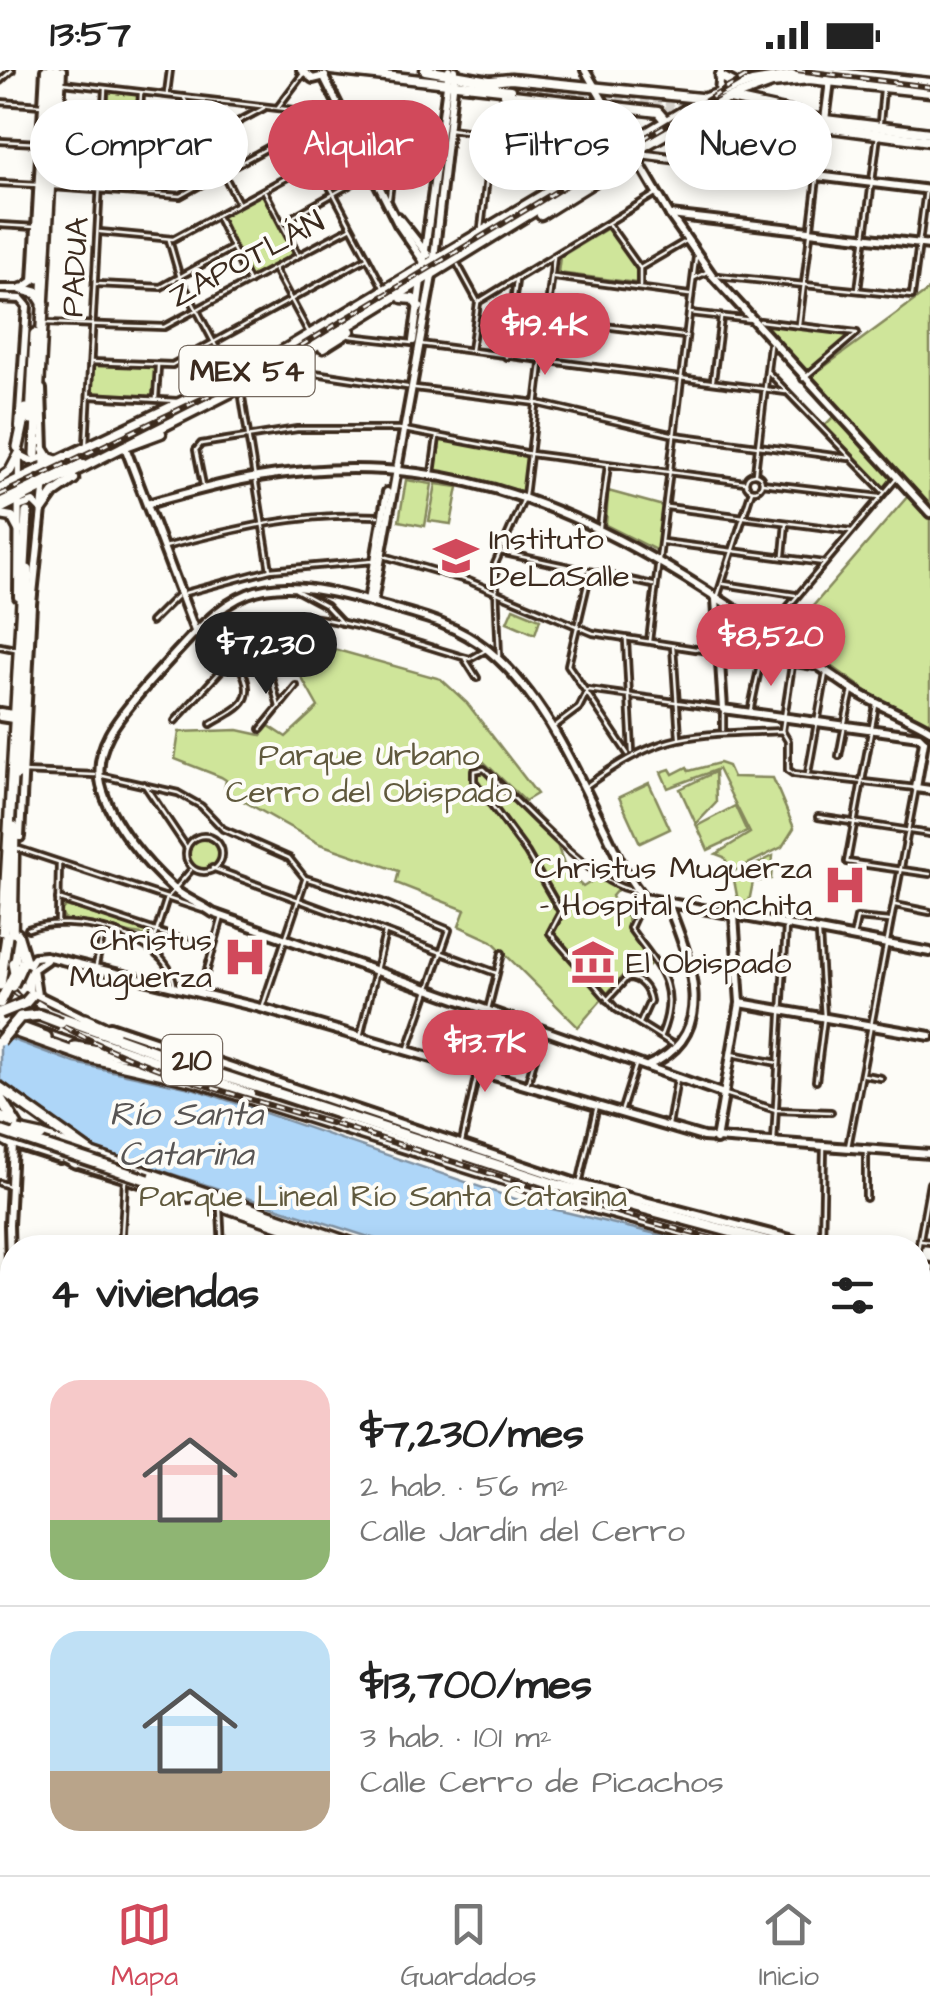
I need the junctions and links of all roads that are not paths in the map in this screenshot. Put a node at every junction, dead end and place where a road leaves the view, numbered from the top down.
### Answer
1 (11, 70) edge
2 (53, 70) edge
3 (170, 70) edge
4 (425, 70) edge
5 (586, 70) edge
6 (302, 72) edge
7 (328, 72) edge
8 (720, 73) edge
9 (831, 74) edge
10 (524, 75) edge
11 (451, 76) edge
12 (885, 78) edge
13 (486, 80) junction
14 (771, 80) junction
15 (0, 81) edge
16 (62, 82) junction
17 (930, 83) edge
18 (739, 86) junction
19 (105, 87) junction
20 (510, 87) tunnel mouth
21 (597, 89) junction
22 (141, 91) junction
23 (930, 92) edge
24 (167, 94) junction
25 (723, 96) junction
26 (184, 97) junction
27 (705, 98) junction
28 (50, 100) edge
29 (61, 100) edge
30 (104, 100) edge
31 (141, 100) edge
32 (186, 100) edge
33 (283, 100) edge
34 (339, 100) edge
35 (552, 100) edge
36 (604, 100) edge
37 (701, 100) edge
38 (738, 100) edge
39 (826, 100) edge
40 (0, 102) edge
41 (30, 107) edge
42 (266, 107) joint
43 (248, 117) edge
44 (832, 124) edge
45 (879, 131) junction
46 (930, 137) edge
47 (0, 141) edge
48 (30, 142) edge
49 (645, 148) edge
50 (645, 168) edge
51 (832, 178) edge
52 (872, 182) junction
53 (0, 183) edge
54 (30, 185) edge
55 (268, 189) edge
56 (38, 190) edge
57 (40, 190) edge
58 (47, 190) edge
59 (51, 190) edge
60 (100, 190) joint
61 (190, 190) edge
62 (232, 190) edge
63 (333, 190) edge
64 (342, 190) edge
65 (385, 190) edge
66 (390, 190) edge
67 (436, 190) edge
68 (485, 190) edge
69 (547, 190) edge
70 (577, 190) edge
71 (816, 190) edge
72 (928, 190) edge
73 (264, 191) junction
74 (658, 192) junction
75 (335, 194) junction
76 (389, 198) junction
77 (37, 200) junction
78 (240, 204) junction
79 (670, 215) junction
80 (218, 216) junction
81 (282, 223) junction
82 (521, 224) junction
83 (0, 225) edge
84 (609, 225) junction
85 (36, 227) junction
86 (350, 228) junction
87 (98, 232) junction
88 (480, 232) junction
89 (810, 232) junction
90 (865, 238) junction
91 (168, 239) junction
92 (687, 240) junction
93 (920, 244) junction
94 (930, 245) edge
95 (232, 248) junction
96 (696, 254) junction
97 (298, 255) junction
98 (554, 256) junction
99 (367, 258) junction
100 (428, 258) junction
101 (458, 265) junction
102 (274, 268) junction
103 (640, 268) junction
104 (710, 273) junction
105 (552, 277) junction
106 (40, 278) tunnel mouth
107 (180, 278) junction
108 (692, 278) junction
109 (516, 280) junction
110 (427, 281) junction
111 (249, 282) junction
112 (95, 284) junction
113 (804, 286) junction
114 (640, 289) junction
115 (384, 290) junction
116 (858, 292) junction
117 (1, 293) edge
118 (21, 294) junction
119 (690, 296) junction
120 (402, 298) junction
121 (291, 299) junction
122 (478, 302) junction
123 (45, 306) junction
124 (419, 307) junction
125 (198, 311) junction
126 (689, 312) junction
127 (721, 316) junction
128 (547, 319) junction
129 (750, 320) junction
130 (44, 323) junction
131 (94, 324) junction
132 (799, 326) junction
133 (342, 333) junction
134 (35, 334) tunnel mouth
135 (310, 335) junction
136 (686, 337) junction
137 (213, 342) junction
138 (415, 343) junction
139 (770, 344) junction
140 (470, 352) junction
141 (506, 356) junction
142 (90, 362) junction
143 (542, 362) junction
144 (158, 364) junction
145 (284, 369) junction
146 (768, 372) junction
147 (37, 377) junction
148 (232, 378) junction
149 (681, 379) junction
150 (803, 379) junction
151 (713, 382) junction
152 (407, 387) junction
153 (766, 390) junction
154 (242, 392) junction
155 (786, 392) junction
156 (88, 396) junction
157 (156, 399) junction
158 (163, 400) junction
159 (185, 402) junction
160 (537, 403) junction
161 (170, 409) junction
162 (400, 430) junction
163 (438, 435) junction
164 (675, 435) junction
165 (249, 436) junction
166 (758, 446) junction
167 (128, 448) junction
168 (86, 449) junction
169 (31, 452) junction
170 (531, 454) junction
171 (848, 458) junction
172 (58, 461) junction
173 (608, 463) junction
174 (44, 468) junction
175 (393, 471) junction
176 (670, 471) junction
177 (755, 473) junction
178 (58, 475) junction
179 (431, 475) junction
180 (72, 477) junction
181 (256, 477) junction
182 (0, 478) edge
183 (19, 479) junction
184 (896, 479) junction
185 (746, 482) junction
186 (762, 483) junction
187 (44, 485) junction
188 (0, 488) edge
189 (204, 489) junction
190 (752, 490) junction
191 (882, 494) junction
192 (525, 496) junction
193 (147, 504) junction
194 (28, 507) junction
195 (666, 507) junction
196 (0, 509) edge
197 (930, 514) edge
198 (743, 516) junction
199 (385, 517) junction
200 (786, 522) junction
201 (262, 523) junction
202 (600, 527) junction
203 (18, 530) junction
204 (852, 531) junction
205 (662, 542) junction
206 (164, 548) junction
207 (733, 550) junction
208 (498, 552) junction
209 (783, 556) junction
210 (378, 558) junction
211 (659, 561) junction
212 (825, 563) junction
213 (270, 570) junction
214 (590, 572) junction
215 (283, 584) junction
216 (723, 584) junction
217 (656, 586) junction
218 (494, 590) junction
219 (181, 594) junction
220 (797, 596) junction
221 (716, 600) junction
222 (371, 602) junction
223 (20, 603) junction
224 (728, 606) junction
225 (717, 610) junction
226 (151, 622) dead end
227 (203, 623) junction
228 (343, 624) junction
229 (577, 627) junction
230 (259, 629) junction
231 (195, 631) junction
232 (767, 632) junction
233 (626, 639) junction
234 (649, 642) junction
235 (0, 646) edge
236 (673, 646) junction
237 (17, 649) junction
238 (487, 650) junction
239 (721, 653) junction
240 (235, 655) junction
241 (465, 657) junction
242 (760, 658) junction
243 (500, 661) junction
244 (792, 663) junction
245 (824, 669) junction
246 (477, 678) dead end
247 (296, 686) dead end
248 (588, 690) junction
249 (852, 690) junction
250 (628, 696) junction
251 (675, 703) junction
252 (876, 703) junction
253 (279, 707) junction
254 (723, 709) junction
255 (750, 713) junction
256 (0, 714) edge
257 (13, 716) junction
258 (783, 718) junction
259 (175, 721) dead end
260 (817, 721) junction
261 (212, 724) dead end
262 (844, 726) junction
263 (552, 728) junction
264 (260, 729) dead end
265 (928, 729) edge
266 (871, 730) junction
267 (782, 731) junction
268 (723, 732) junction
269 (679, 738) junction
270 (924, 739) edge
271 (630, 754) junction
272 (838, 756) dead end
273 (24, 772) junction
274 (100, 776) junction
275 (808, 776) junction
276 (862, 782) junction
277 (143, 783) junction
278 (584, 788) junction
279 (916, 788) junction
280 (930, 790) edge
281 (5, 814) edge
282 (818, 816) dead end
283 (854, 821) junction
284 (224, 829) junction
285 (908, 830) junction
286 (17, 832) junction
287 (930, 834) edge
288 (214, 838) junction
289 (20, 849) junction
290 (188, 849) junction
291 (60, 862) junction
292 (212, 868) junction
293 (900, 869) junction
294 (191, 870) junction
295 (930, 874) edge
296 (305, 878) junction
297 (637, 890) junction
298 (176, 892) junction
299 (168, 898) junction
300 (644, 898) junction
301 (58, 899) junction
302 (298, 901) junction
303 (894, 905) junction
304 (669, 906) junction
305 (930, 912) edge
306 (212, 913) junction
307 (734, 915) junction
308 (222, 917) junction
309 (58, 922) junction
310 (891, 922) junction
311 (786, 925) junction
312 (28, 929) dead end
313 (818, 931) junction
314 (6, 932) edge
315 (103, 932) junction
316 (157, 932) junction
317 (385, 932) junction
318 (852, 937) junction
319 (286, 938) junction
320 (189, 942) dead end
321 (886, 944) junction
322 (152, 946) junction
323 (0, 952) edge
324 (444, 952) junction
325 (930, 952) edge
326 (502, 953) dead end
327 (52, 960) junction
328 (0, 962) edge
329 (21, 965) junction
330 (90, 968) junction
331 (376, 970) junction
332 (496, 973) junction
333 (174, 986) junction
334 (432, 990) junction
335 (200, 992) junction
336 (27, 995) junction
337 (607, 1000) junction
338 (740, 1003) junction
339 (0, 1004) edge
340 (262, 1008) junction
341 (487, 1009) junction
342 (783, 1011) junction
343 (824, 1018) junction
344 (85, 1019) junction
345 (640, 1024) junction
346 (32, 1025) junction
347 (872, 1026) junction
348 (543, 1029) junction
349 (660, 1036) junction
350 (930, 1036) edge
351 (360, 1038) junction
352 (480, 1038) junction
353 (0, 1041) edge
354 (46, 1043) junction
355 (68, 1045) junction
356 (677, 1048) junction
357 (407, 1052) junction
358 (730, 1054) junction
359 (122, 1055) dead end
360 (536, 1056) junction
361 (182, 1058) junction
362 (637, 1062) junction
363 (779, 1063) junction
364 (646, 1066) junction
365 (206, 1070) dead end
366 (475, 1073) junction
367 (863, 1074) junction
368 (678, 1077) junction
369 (881, 1078) dead end
370 (816, 1081) dead end
371 (0, 1088) edge
372 (526, 1088) junction
373 (724, 1094) junction
374 (0, 1098) edge
375 (596, 1109) junction
376 (328, 1110) junction
377 (776, 1110) junction
378 (831, 1112) dead end
379 (620, 1116) junction
380 (360, 1121) junction
381 (1, 1129) edge
382 (386, 1129) junction
383 (668, 1129) junction
384 (18, 1130) junction
385 (716, 1140) junction
386 (41, 1141) junction
387 (13, 1144) junction
388 (462, 1144) junction
389 (774, 1145) junction
390 (824, 1148) junction
391 (848, 1149) junction
392 (31, 1150) junction
393 (866, 1150) junction
394 (92, 1154) junction
395 (930, 1154) edge
396 (519, 1163) junction
397 (76, 1164) junction
398 (125, 1179) junction
399 (0, 1183) edge
400 (930, 1183) edge
401 (579, 1184) junction
402 (10, 1186) junction
403 (866, 1198) dead end
404 (209, 1199) junction
405 (219, 1208) junction
406 (232, 1216) junction
407 (4, 1224) edge
408 (224, 1224) junction
409 (922, 1226) junction
410 (930, 1227) edge
411 (291, 1230) junction
412 (122, 1235) edge
413 (223, 1235) edge
414 (302, 1235) edge
415 (306, 1235) edge
416 (324, 1235) edge
417 (695, 1235) edge
418 (725, 1235) edge
419 (729, 1235) edge
420 (776, 1235) edge
421 (822, 1235) edge
422 (920, 1235) edge

1 - 15 street
2 - 16 street
2 - 28 highway
3 - 24 street
4 - 11 main road
5 - 21 street
6 - 7 street
6 - 33 street
7 - 11 main road
7 - 34 street
8 - 18 main road
8 - 25 street
9 - 12 main road
9 - 14 main road
9 - 39 street
10 - 13 main road
10 - 21 main road
11 - 13 main road
11 - 13 main road
12 - 17 main road
12 - 23 main road
12 - 45 street
13 - 20 main road
13 - 35 main road
14 - 18 main road
14 - 25 main road
16 - 19 street
16 - 29 street
18 - 25 main road
19 - 22 street
19 - 30 street, PADUA
21 - 27 main road
21 - 36 street
22 - 24 street
22 - 31 street
24 - 26 street
25 - 27 main road
25 - 38 main road
25 - 49 main road
26 - 32 street
26 - 42 street
27 - 37 main road
40 - 41 street
42 - 43 street
44 - 45 main road
45 - 46 main road
45 - 52 street
47 - 48 street
50 - 74 street
51 - 52 street
52 - 72 street
52 - 90 street
53 - 54 street
55 - 73 street
56 - 77 street
57 - 77 highway
58 - 106 highway
59 - 123 highway
60 - 61 street
60 - 87 street, PADUA
62 - 78 street
63 - 75 street
64 - 75 street
65 - 76 street
66 - 76 street
67 - 100 street
68 - 88 street
69 - 88 main road
70 - 82 main road
71 - 89 street
72 - 93 street
73 - 78 street
73 - 81 street
74 - 79 street
74 - 84 street
75 - 81 street
75 - 86 street
76 - 100 street
77 - 85 street
78 - 80 street
79 - 89 street
79 - 92 street
80 - 91 street
80 - 95 street
81 - 97 street
82 - 101 main road
82 - 110 main road
83 - 85 street
84 - 98 street
84 - 103 street
85 - 118 street
86 - 97 street, ZAPOTLÁN
86 - 99 street
87 - 91 street
87 - 112 street, PADUA
88 - 100 main road
89 - 90 street
89 - 113 street
90 - 93 street
90 - 116 street
91 - 107 street
92 - 96 street
92 - 103 street
93 - 94 street
93 - 116 street
95 - 107 street
95 - 111 street
96 - 104 street
96 - 108 street
97 - 102 street, ZAPOTLÁN
98 - 105 street
98 - 109 street
99 - 115 street
99 - 121 street
100 - 110 street
100 - 115 main road, MEX 54
101 - 110 main road
101 - 122 street
102 - 111 street, ZAPOTLÁN
102 - 121 street
103 - 114 street
104 - 108 street
104 - 113 street
104 - 129 street
105 - 114 street
105 - 128 street
107 - 112 street
107 - 125 street
108 - 119 street
109 - 122 street
109 - 141 street
110 - 120 main road, MEX 54
110 - 124 street
110 - 133 main road, MEX 54
110 - 138 street
111 - 125 street, ZAPOTLÁN
112 - 131 street, PADUA
113 - 116 street
113 - 132 street
114 - 119 street
115 - 135 main road, MEX 54
117 - 118 street
118 - 123 highway
118 - 169 street
119 - 126 street
120 - 124 main road
120 - 133 main road, MEX 54
121 - 135 street
121 - 137 street
122 - 140 street
123 - 130 highway
124 - 138 street
125 - 131 street, ZAPOTLÁN
125 - 137 street
126 - 127 street
126 - 136 street
127 - 129 street
127 - 151 street
128 - 136 street
128 - 143 street
129 - 132 street
129 - 139 street
130 - 131 street, ZAPOTLÁN
130 - 147 highway
131 - 142 street, PADUA
132 - 150 street
133 - 138 street
133 - 145 main road, MEX 54
134 - 147 highway
135 - 148 main road, MEX 54
136 - 149 street
137 - 144 street
137 - 148 street
138 - 140 street
138 - 152 street
139 - 146 street
139 - 150 street
140 - 141 street
141 - 143 street
142 - 144 street
142 - 156 street, PADUA
143 - 149 street
143 - 160 street
144 - 157 street
145 - 152 street
145 - 154 main road, MEX 54
146 - 153 street
146 - 155 street
147 - 169 highway
148 - 159 main road, MEX 54
149 - 151 street
149 - 164 street
150 - 184 street
151 - 153 street
152 - 160 street
152 - 162 street
153 - 155 street
153 - 166 street
154 - 165 street
154 - 167 main road, MEX 54
155 - 171 street
156 - 157 street
156 - 168 street, PADUA
157 - 158 street
158 - 159 street
158 - 161 street
159 - 161 main road, MEX 54
160 - 164 street
160 - 170 street
161 - 168 main road, MEX 54
162 - 163 street
162 - 165 street
162 - 175 street
163 - 170 street
163 - 179 street
164 - 166 street
164 - 176 street
165 - 181 street
165 - 189 street
166 - 171 street
166 - 177 street
167 - 178 main road, MEX 54
167 - 180 main road
167 - 193 street
168 - 172 main road, MEX 54
169 - 172 main road
169 - 174 street
169 - 182 main road
169 - 183 street
170 - 173 street
170 - 192 street
171 - 191 street
172 - 174 main road, MEX 54
173 - 176 street
173 - 202 street
174 - 183 main road, MEX 54
174 - 187 street
175 - 179 street
175 - 181 street
175 - 199 street
176 - 185 street
176 - 195 street
177 - 185 street
177 - 186 street
178 - 180 main road
178 - 187 main road, MEX 54
179 - 192 street
180 - 187 main road, MEX 54
180 - 194 main road
181 - 189 street
181 - 201 street
183 - 188 main road, MEX 54
183 - 194 street
184 - 191 street
184 - 197 street
185 - 190 street
186 - 190 street
186 - 191 street
187 - 194 main road, MEX 54
187 - 194 street
189 - 193 street
190 - 198 street
191 - 204 street
192 - 202 street
192 - 208 street
193 - 206 street
194 - 196 main road, MEX 54
194 - 203 street
194 - 223 highway
194 - 273 street
194 - 286 highway
195 - 198 street
195 - 205 street
196 - 203 main road
198 - 200 street
198 - 207 street
199 - 201 street
199 - 210 street
200 - 204 street
200 - 209 street
201 - 206 street
201 - 213 street
202 - 211 street
203 - 223 street
204 - 212 street
205 - 207 street
205 - 211 street
206 - 219 street
207 - 209 street
207 - 216 street
208 - 214 street
208 - 218 street
209 - 212 street
210 - 213 street
210 - 218 street
210 - 222 street
211 - 217 street
211 - 221 street
212 - 220 street
213 - 219 street
214 - 217 street
214 - 229 street
215 - 222 street
215 - 227 street
215 - 228 street
216 - 220 street
216 - 221 street
217 - 234 street
218 - 229 street
218 - 243 street
219 - 226 street
219 - 231 street
220 - 232 street
221 - 224 street
221 - 225 street
222 - 238 street
223 - 237 highway
224 - 225 street
224 - 232 street
225 - 239 street
227 - 231 street
227 - 240 street
228 - 230 street
228 - 241 street
229 - 233 street
229 - 248 street
230 - 240 street
230 - 253 street
231 - 274 street
232 - 242 street
232 - 245 street
233 - 234 street
233 - 250 street
234 - 236 street
235 - 237 street
236 - 239 street
236 - 251 street
237 - 257 highway
238 - 241 street
238 - 243 street
239 - 242 street
239 - 254 street
240 - 259 street
240 - 261 street
241 - 246 street
242 - 244 street
242 - 255 street
243 - 263 street
244 - 245 street
244 - 258 street
245 - 249 street
245 - 260 street
247 - 253 street
248 - 250 street
248 - 263 street
248 - 271 street
249 - 252 street
249 - 262 street
250 - 251 street
250 - 271 street
251 - 254 street
251 - 269 street
252 - 265 street
252 - 266 street
253 - 264 street
254 - 255 street
254 - 268 street
255 - 258 street
256 - 257 street
257 - 281 highway
258 - 260 street
258 - 267 street
260 - 262 street
260 - 275 street
262 - 266 street
262 - 272 street
263 - 278 street
265 - 270 street
266 - 270 street
266 - 276 street
267 - 268 street
267 - 275 street
268 - 269 street
269 - 271 street
270 - 279 street
271 - 278 street
273 - 274 street
273 - 286 street
274 - 277 street
274 - 298 street
275 - 276 street
276 - 279 street
276 - 283 street
277 - 284 street
277 - 290 street
278 - 297 street
279 - 280 street
279 - 285 street
281 - 314 highway
282 - 283 street
283 - 285 street
283 - 293 street
284 - 288 street
284 - 296 street
285 - 287 street
285 - 293 street
286 - 289 highway
286 - 314 highway
286 - 336 highway
288 - 290 street
288 - 292 street
289 - 291 street
289 - 314 highway
290 - 294 street
291 - 299 street
291 - 301 street
292 - 294 street
292 - 302 street
293 - 295 street
293 - 303 street
294 - 298 street
296 - 302 street
296 - 324 street
297 - 300 street
297 - 337 street
298 - 299 street
298 - 306 street
299 - 306 street
299 - 316 street
300 - 304 street
300 - 349 street
301 - 309 street
301 - 316 street
302 - 317 street
302 - 319 street
303 - 305 street
303 - 310 street
304 - 307 street
304 - 356 street
306 - 308 street
307 - 311 street
307 - 338 street
308 - 319 street
308 - 335 street
309 - 312 street
309 - 315 street
310 - 318 street
310 - 321 street
311 - 313 street
311 - 342 street
313 - 318 street
313 - 343 street
314 - 328 highway, bridge
314 - 329 highway
314 - 339 highway, bridge
315 - 322 street
315 - 330 street
316 - 320 street
316 - 322 street
317 - 324 street
317 - 331 street
318 - 321 street
319 - 331 street
319 - 340 street
321 - 325 street
321 - 347 street
322 - 333 street
323 - 329 highway
324 - 332 street
324 - 334 street
326 - 332 street
327 - 329 street
327 - 330 street
327 - 336 street
328 - 336 highway
329 - 336 highway
329 - 339 highway, bridge
330 - 333 street
331 - 334 street
331 - 351 street
332 - 341 street
333 - 335 street
334 - 341 street
334 - 357 street
335 - 340 street
336 - 339 highway
336 - 339 highway, bridge
336 - 344 street
336 - 361 highway, 210
337 - 345 street
337 - 345 street
338 - 342 street
338 - 358 street
339 - 346 highway
339 - 346 main road
339 - 354 highway
340 - 351 street
341 - 348 street
341 - 352 street
342 - 343 street
342 - 363 street
343 - 347 street
343 - 370 street
344 - 361 highway
344 - 388 street
345 - 349 street
346 - 354 highway
346 - 355 highway
346 - 418 main road
347 - 350 street
347 - 367 street
348 - 360 street
348 - 362 street
349 - 356 street
351 - 357 street
352 - 360 street
352 - 366 street
353 - 376 highway, bridge
354 - 355 highway
354 - 417 highway
355 - 359 highway
356 - 364 street
357 - 366 street
358 - 363 street
358 - 373 street
360 - 372 street
361 - 380 highway, 210
362 - 364 street
362 - 379 street
363 - 377 street
364 - 368 street
365 - 376 highway
366 - 372 street
366 - 388 street
367 - 369 street
367 - 391 street
368 - 373 street
368 - 383 street
371 - 394 highway
372 - 375 street
373 - 377 street
373 - 385 street
374 - 384 highway
375 - 379 street
375 - 401 street
376 - 380 highway
377 - 378 street
377 - 389 street
379 - 383 street
380 - 382 highway
381 - 384 highway
381 - 387 highway
381 - 392 street
381 - 404 highway, bridge
382 - 396 highway
382 - 419 highway
383 - 385 street
384 - 386 highway, bridge
385 - 389 street
386 - 394 highway
386 - 397 highway
387 - 392 street
387 - 402 street
388 - 396 street
389 - 390 street
390 - 391 street
390 - 421 street
391 - 393 street
392 - 397 street
393 - 395 street
393 - 403 street
394 - 404 highway
396 - 401 street
397 - 398 street
398 - 404 street
398 - 412 street
399 - 402 street
400 - 409 street
401 - 420 street
402 - 407 street
404 - 405 highway
404 - 416 highway
405 - 406 highway
405 - 408 street
406 - 408 street
406 - 411 highway
408 - 413 street
409 - 410 street
409 - 422 street
411 - 414 street
411 - 415 highway

